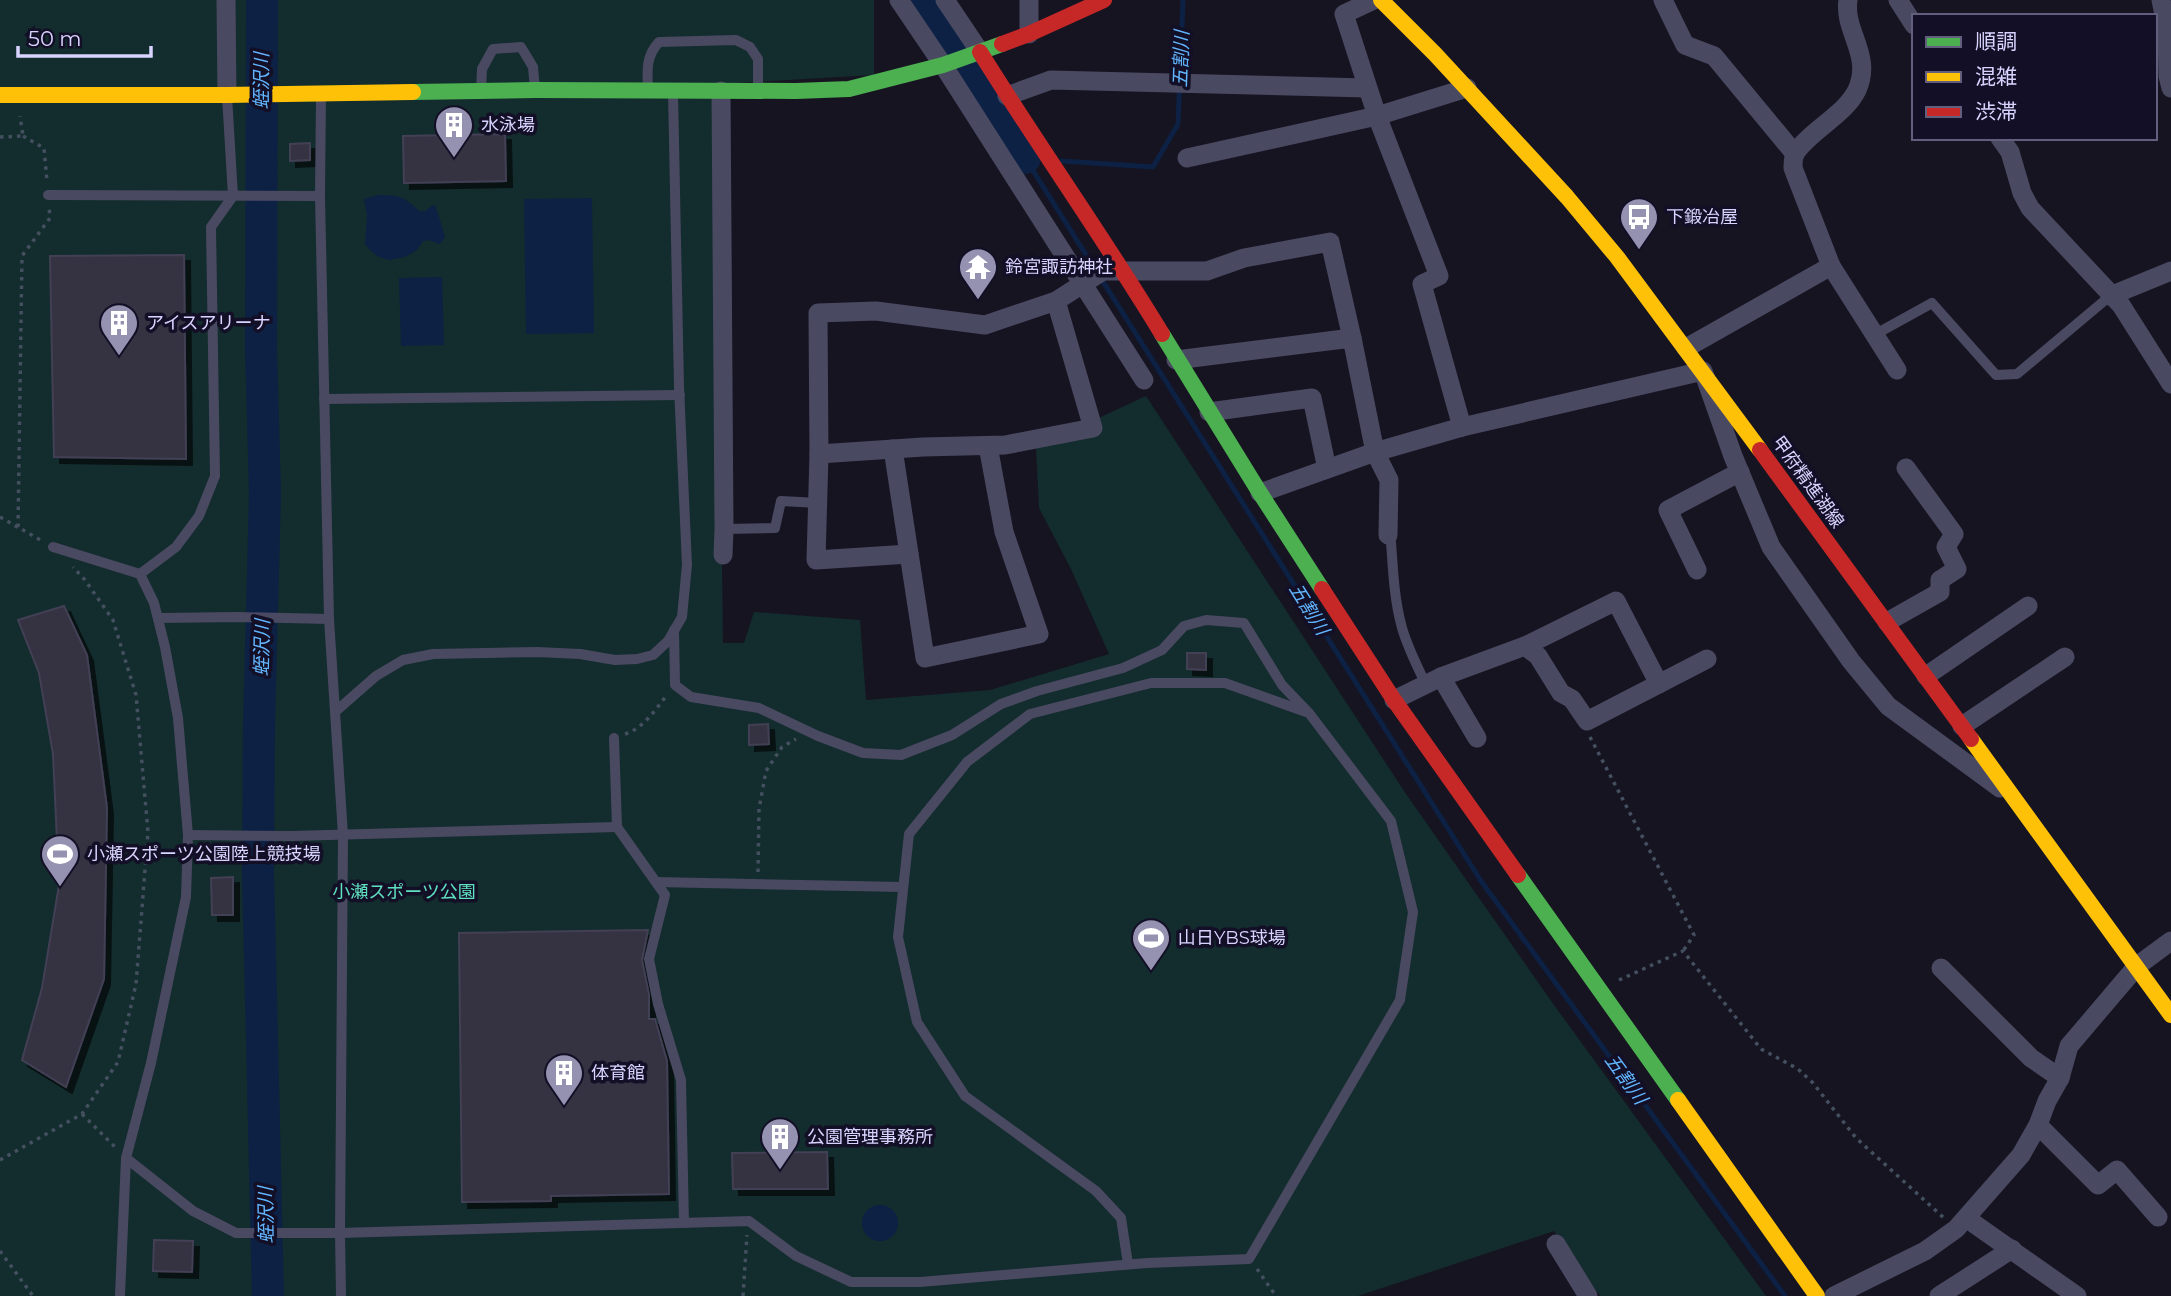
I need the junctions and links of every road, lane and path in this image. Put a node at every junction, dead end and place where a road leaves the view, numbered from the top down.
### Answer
1 (226, 0) edge
2 (899, 0) edge
3 (945, 0) edge
4 (1029, 0) edge
5 (1104, 0) edge
6 (1374, 0) edge
7 (1381, 0) edge
8 (1663, 0) edge
9 (1849, 0) edge
10 (1898, 0) edge
11 (2161, 0) edge
12 (1912, 22) edge
13 (1029, 34) junction
14 (975, 53) junction
15 (946, 64) junction
16 (1367, 88) junction
17 (1466, 88) junction
18 (2171, 89) edge
19 (535, 90) junction
20 (648, 91) junction
21 (758, 91) junction
22 (481, 92) junction
23 (673, 92) junction
24 (721, 92) junction
25 (233, 94) junction
26 (321, 94) junction
27 (8, 95) edge
28 (1007, 96) junction
29 (1377, 116) junction
30 (23, 136) junction
31 (0, 137) edge
32 (2001, 140) edge
33 (1795, 154) junction
34 (1187, 158) dead end
35 (48, 195) junction
36 (233, 196) junction
37 (320, 196) junction
38 (1831, 266) junction
39 (1123, 270) junction
40 (2171, 271) edge
41 (1091, 278) junction
42 (2110, 296) junction
43 (1056, 301) junction
44 (1874, 335) junction
45 (1352, 338) junction
46 (1686, 348) junction
47 (1176, 360) junction
48 (1897, 370) dead end
49 (1703, 371) junction
50 (1144, 380) dead end
51 (2171, 384) edge
52 (680, 396) junction
53 (324, 399) junction
54 (1209, 412) junction
55 (1462, 427) junction
56 (988, 446) junction
57 (893, 449) junction
58 (1375, 452) junction
59 (819, 454) junction
60 (1906, 468) dead end
61 (1327, 469) junction
62 (1740, 472) junction
63 (1260, 493) junction
64 (818, 503) junction
65 (0, 517) edge
66 (18, 527) junction
67 (724, 528) junction
68 (1388, 535) joint
69 (53, 547) junction
70 (909, 554) junction
71 (723, 555) dead end
72 (1698, 570) dead end
73 (140, 574) junction
74 (2028, 606) dead end
75 (158, 618) junction
76 (329, 620) junction
77 (1887, 622) junction
78 (674, 630) junction
79 (1525, 646) junction
80 (2065, 657) dead end
81 (1707, 659) dead end
82 (1926, 676) junction
83 (1433, 681) junction
84 (1658, 684) junction
85 (675, 685) junction
86 (1394, 700) junction
87 (335, 712) junction
88 (1309, 713) junction
89 (1587, 721) junction
90 (1962, 726) junction
91 (818, 736) junction
92 (614, 738) joint
93 (1478, 738) dead end
94 (2015, 798) junction
95 (617, 827) junction
96 (188, 835) junction
97 (343, 835) junction
98 (656, 882) junction
99 (758, 884) junction
100 (903, 887) junction
101 (2171, 941) edge
102 (1683, 951) junction
103 (2137, 966) junction
104 (1941, 968) dead end
105 (1600, 988) junction
106 (2171, 1015) edge
107 (2060, 1077) junction
108 (82, 1114) junction
109 (2038, 1125) junction
110 (126, 1158) junction
111 (0, 1160) edge
112 (2158, 1217) dead end
113 (749, 1221) junction
114 (684, 1223) junction
115 (1961, 1224) junction
116 (340, 1233) junction
117 (1556, 1244) dead end
118 (2012, 1250) junction
119 (0, 1251) edge
120 (1249, 1259) junction
121 (1128, 1264) junction
122 (120, 1295) edge
123 (33, 1296) edge
124 (341, 1296) edge
125 (743, 1296) edge
126 (1276, 1296) edge
127 (1588, 1296) edge
128 (1817, 1296) edge
129 (1834, 1296) edge
130 (1939, 1296) edge
131 (2077, 1296) edge

1 - 25 street
2 - 15 street
3 - 14 street
4 - 13 street
5 - 13 street
6 - 16 street
7 - 17 street, 甲府精進湖線
8 - 33 street
9 - 33 street
10 - 12 street
11 - 18 street
13 - 14 street
14 - 15 street
14 - 28 street
15 - 21 street
15 - 41 street
16 - 28 street
16 - 29 street
17 - 29 street
17 - 46 street, 甲府精進湖線
19 - 20 street
19 - 22 street
19 - 22 lane
20 - 21 lane
20 - 23 street
21 - 24 street
22 - 26 street
23 - 24 street
23 - 52 lane
24 - 67 street
25 - 26 street
25 - 27 street
25 - 36 lane
26 - 37 lane
27 - 30 path
28 - 39 street
29 - 34 street
29 - 55 street
30 - 31 path
30 - 35 path
32 - 42 street
33 - 38 street
35 - 36 lane
35 - 66 path
36 - 37 lane
36 - 73 lane
37 - 53 lane
38 - 44 street
38 - 46 street
39 - 41 street
39 - 45 street
39 - 47 street
40 - 42 street
41 - 43 street
41 - 50 street
42 - 44 lane
42 - 51 street
43 - 56 street
43 - 59 street
44 - 48 street
45 - 47 street
45 - 58 street
46 - 49 street, 甲府精進湖線
47 - 54 street
49 - 55 street
49 - 62 street
49 - 77 street, 甲府精進湖線
52 - 53 lane
52 - 78 lane
53 - 76 lane
54 - 61 street
54 - 63 street
55 - 58 street
56 - 57 street
56 - 70 street
57 - 59 street
57 - 70 street
58 - 61 street
58 - 68 street
59 - 64 street
60 - 77 street
61 - 63 street
62 - 72 street
62 - 94 street
63 - 86 street
64 - 67 lane
64 - 70 street
65 - 66 path
66 - 69 path
67 - 71 street
68 - 83 lane
69 - 73 lane
69 - 108 path
73 - 75 lane
74 - 82 street
75 - 76 lane
75 - 96 lane
76 - 87 lane
77 - 82 street, 甲府精進湖線
78 - 85 lane
78 - 87 lane
79 - 83 street
79 - 84 street
79 - 89 street
80 - 90 street
81 - 84 street
82 - 90 street, 甲府精進湖線
83 - 86 street
83 - 93 street
84 - 89 street
85 - 91 lane
85 - 92 path
86 - 105 street
87 - 97 lane
88 - 91 lane
88 - 100 lane
88 - 120 lane
89 - 102 path
90 - 94 street, 甲府精進湖線
91 - 99 path
92 - 95 lane
94 - 103 street, 甲府精進湖線
95 - 97 lane
95 - 98 lane
96 - 97 lane
96 - 110 lane
97 - 116 lane
98 - 99 lane
98 - 114 lane
99 - 100 lane
100 - 121 lane
101 - 103 street
102 - 105 path
102 - 115 path
103 - 106 street, 甲府精進湖線
103 - 107 street
104 - 107 street
105 - 128 street
107 - 109 street
108 - 110 path
108 - 111 path
109 - 112 street
109 - 115 street
110 - 116 lane
110 - 122 lane
113 - 114 lane
113 - 121 lane
113 - 125 path
114 - 116 lane
115 - 118 street
115 - 129 street
116 - 124 lane
117 - 127 street
118 - 130 street
118 - 131 street
119 - 123 path
120 - 121 lane
120 - 126 path

